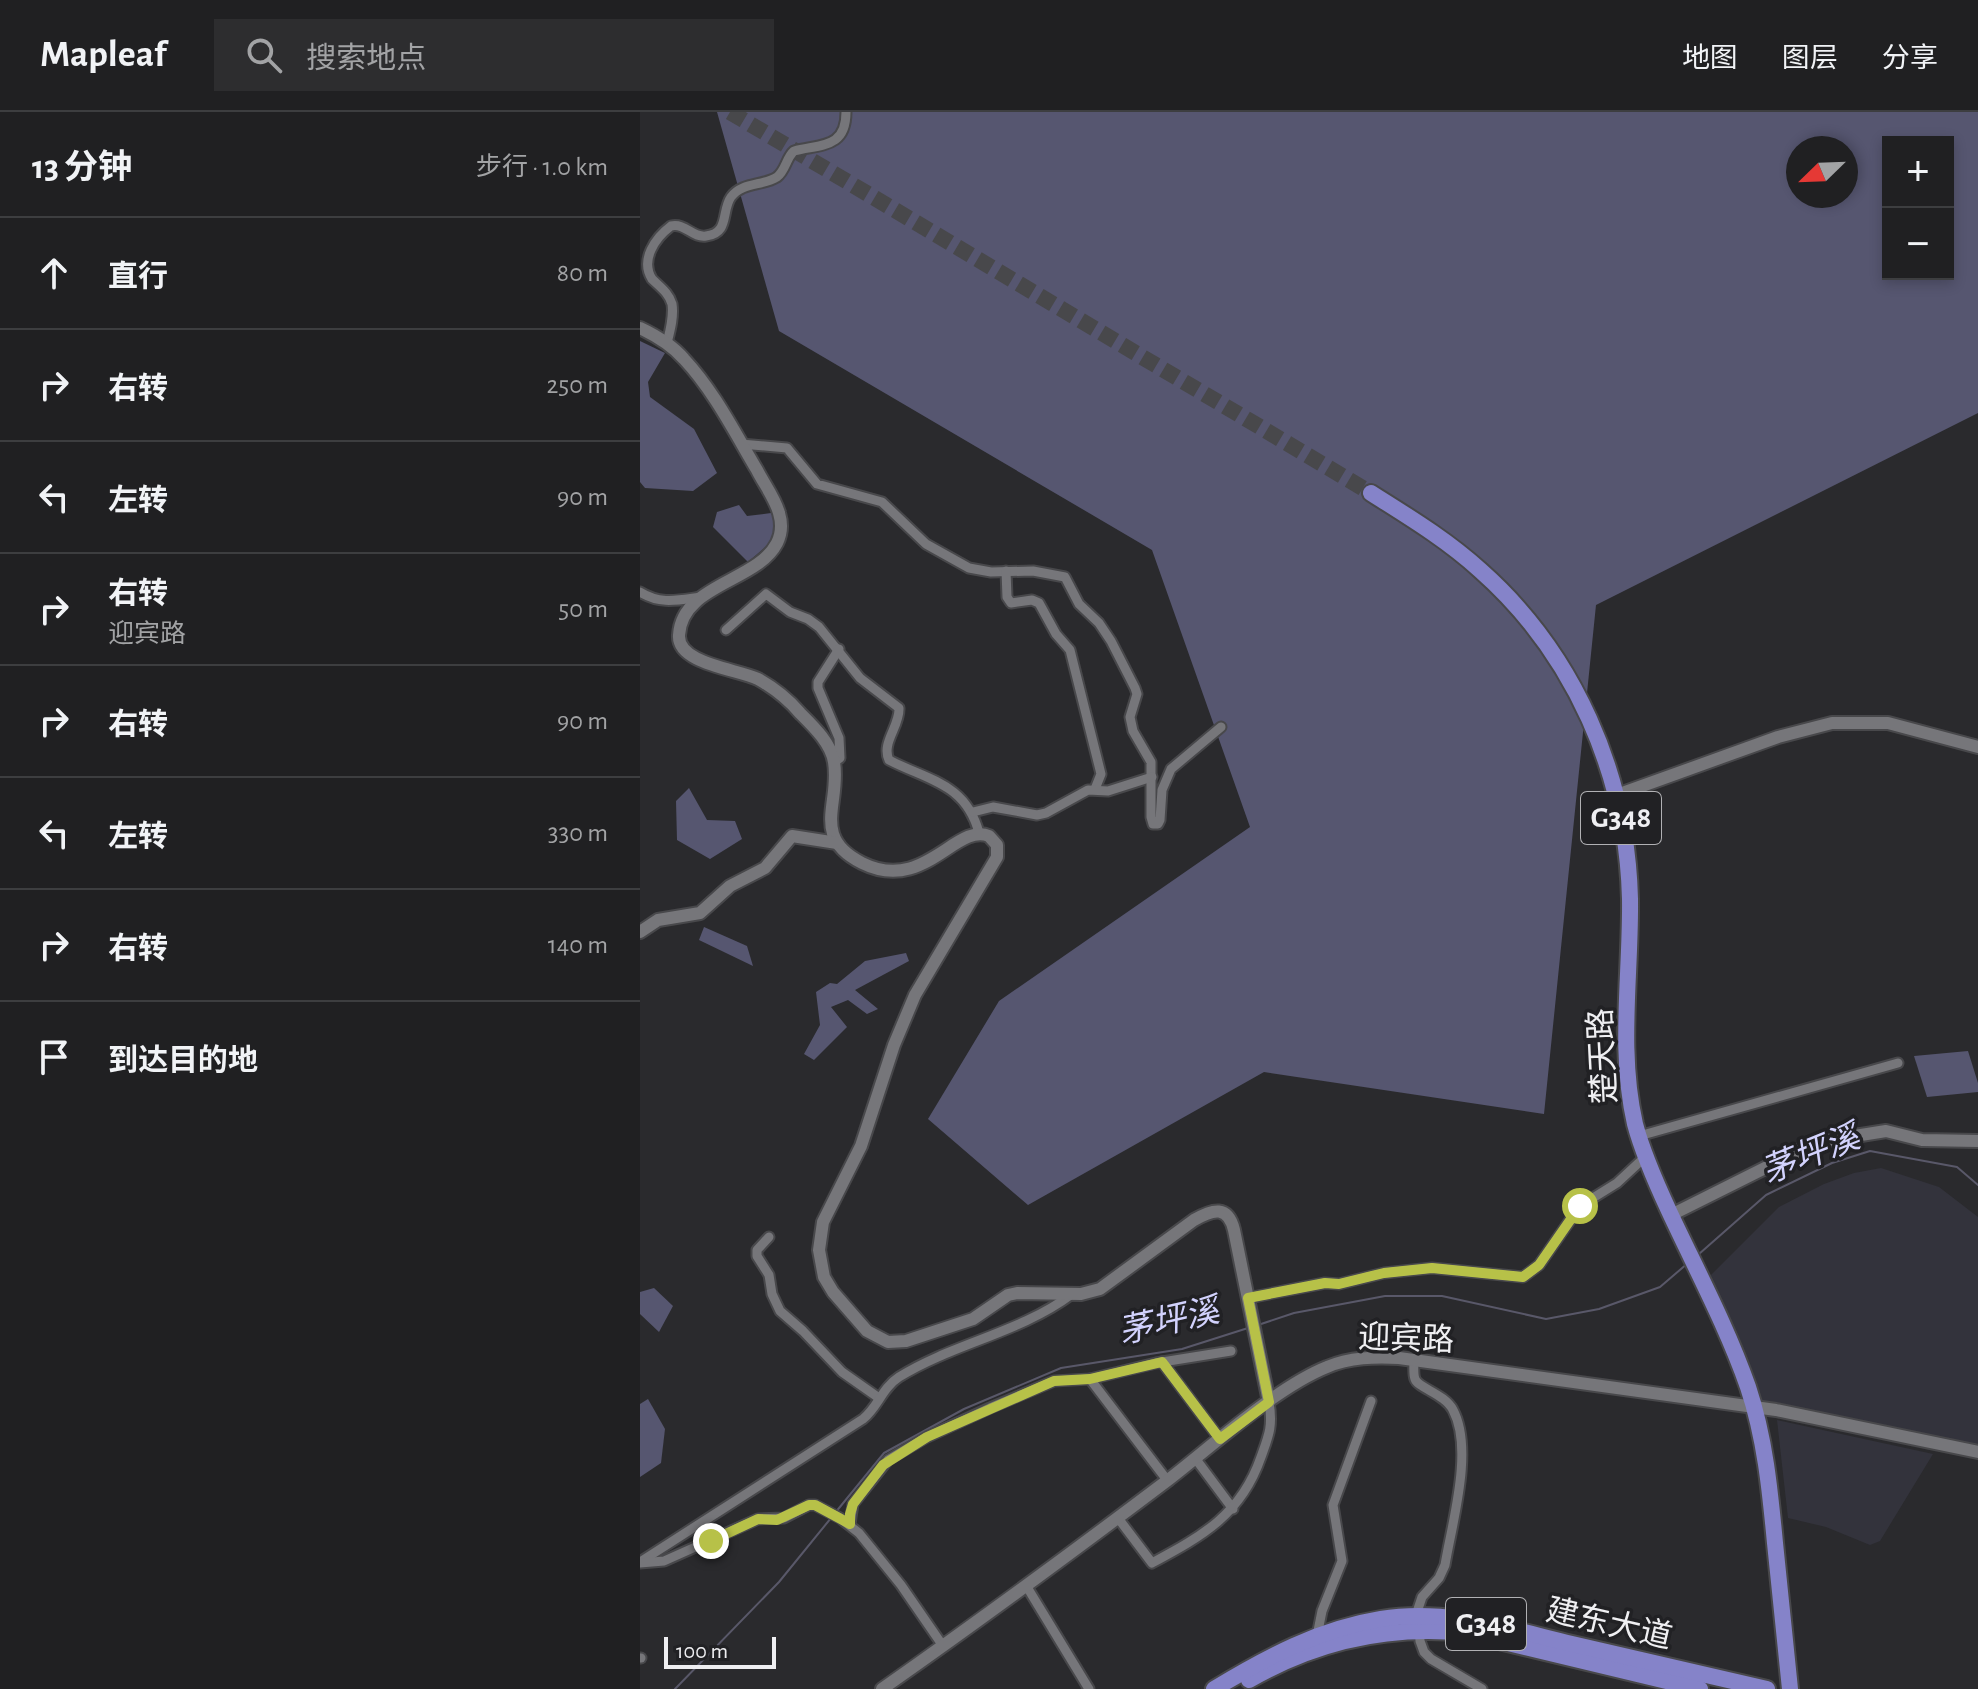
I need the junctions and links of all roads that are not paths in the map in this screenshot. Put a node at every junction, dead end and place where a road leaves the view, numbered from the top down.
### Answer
1 (846, 112) edge
2 (640, 328) edge
3 (667, 343) junction
4 (741, 444) junction
5 (1371, 493) tunnel mouth
6 (1006, 571) junction
7 (640, 592) edge
8 (703, 596) junction
9 (726, 630) dead end
10 (839, 649) junction
11 (1221, 727) dead end
12 (1978, 747) edge
13 (834, 762) junction
14 (1152, 777) junction
15 (1095, 789) junction
16 (1617, 795) junction
17 (973, 812) junction
18 (979, 833) junction
19 (837, 843) junction
20 (640, 932) edge
21 (1898, 1063) dead end
22 (1639, 1136) junction
23 (1978, 1141) edge
24 (1645, 1157) junction
25 (1671, 1215) junction
26 (769, 1237) dead end
27 (1072, 1294) junction
28 (1249, 1303) junction
29 (1231, 1351) dead end
30 (1414, 1360) junction
31 (1162, 1362) junction
32 (1090, 1379) junction
33 (879, 1398) junction
34 (1371, 1401) dead end
35 (1269, 1402) junction
36 (1754, 1406) junction
37 (1220, 1439) junction
38 (1978, 1452) edge
39 (1195, 1458) junction
40 (1167, 1480) junction
41 (1233, 1509) junction
42 (1118, 1518) junction
43 (850, 1524) junction
44 (640, 1563) edge
45 (1027, 1587) junction
46 (1418, 1623) junction
47 (1318, 1641) junction
48 (943, 1646) junction
49 (882, 1689) edge
50 (1089, 1689) edge
51 (1214, 1689) edge
52 (1234, 1689) edge
53 (1482, 1689) edge
54 (1700, 1689) edge
55 (1767, 1689) edge
56 (1790, 1689) edge

1 - 3 street
2 - 3 street
3 - 4 street
4 - 6 street
4 - 8 street
5 - 16 highway, 楚天路 / G348
6 - 14 street
6 - 15 street
7 - 8 street
8 - 13 street
9 - 10 street
10 - 13 street
10 - 17 street
11 - 14 street
12 - 16 street
13 - 19 street
14 - 15 street
15 - 17 street
16 - 22 highway, 楚天路 / G348
17 - 18 street
18 - 19 street
18 - 27 street
19 - 20 street
21 - 22 street
22 - 24 highway, 楚天路 / G348
23 - 25 street
24 - 25 highway, 楚天路 / G348
24 - 28 street
25 - 36 highway, 楚天路 / G348
26 - 33 street
27 - 28 street
27 - 33 street
28 - 35 street
29 - 31 street
30 - 35 street, 迎宾路
30 - 36 street, 迎宾路
30 - 46 street
31 - 32 street
31 - 37 street
32 - 40 street
32 - 43 street
33 - 44 street
34 - 47 street
35 - 37 street, 迎宾路
35 - 41 street
36 - 38 street, 迎宾路
36 - 56 highway, 楚天路 / G348
37 - 39 street, 迎宾路
39 - 40 street, 迎宾路
39 - 41 street
40 - 42 street, 迎宾路
41 - 42 street
42 - 45 street, 迎宾路
43 - 44 street
43 - 48 street
45 - 48 street, 迎宾路
45 - 50 street
46 - 47 highway, 建东大道 / G348
46 - 53 street
46 - 54 highway, 建东大道 / G348
46 - 55 highway, 建东大道 / G348
47 - 51 highway, 建东大道 / G348
47 - 52 highway, 建东大道 / G348
48 - 49 street, 迎宾路

